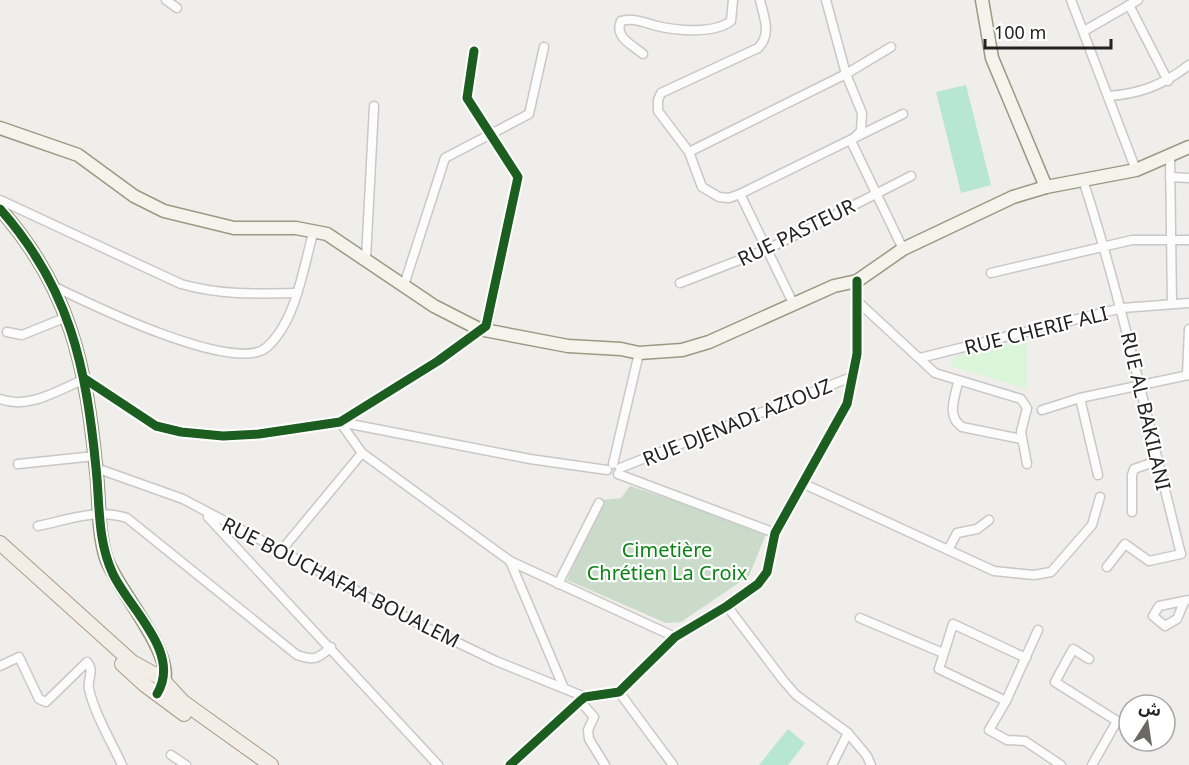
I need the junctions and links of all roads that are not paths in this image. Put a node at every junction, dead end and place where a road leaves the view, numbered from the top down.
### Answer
1 (166, 0) edge
2 (723, 0) edge
3 (760, 0) edge
4 (826, 0) edge
5 (982, 0) edge
6 (1071, 0) edge
7 (1138, 0) edge
8 (733, 3) edge
9 (1129, 5) junction
10 (177, 8) dead end
11 (1084, 31) junction
12 (544, 46) dead end
13 (891, 47) dead end
14 (474, 51) dead end
15 (643, 54) dead end
16 (1189, 65) edge
17 (846, 74) junction
18 (1168, 81) junction
19 (1108, 96) junction
20 (374, 106) dead end
21 (903, 114) dead end
22 (0, 128) edge
23 (491, 135) junction
24 (851, 141) junction
25 (1189, 147) edge
26 (688, 152) junction
27 (1170, 156) junction
28 (1137, 170) junction
29 (910, 176) dead end
30 (1170, 177) junction
31 (1189, 178) edge
32 (1083, 180) junction
33 (1046, 187) junction
34 (876, 193) junction
35 (740, 194) junction
36 (0, 200) edge
37 (0, 209) edge
38 (314, 230) junction
39 (1170, 239) junction
40 (1189, 240) edge
41 (1104, 245) junction
42 (768, 249) junction
43 (903, 249) junction
44 (366, 259) junction
45 (991, 273) dead end
46 (857, 281) junction
47 (680, 283) dead end
48 (404, 285) junction
49 (53, 286) junction
50 (296, 293) junction
51 (856, 300) junction
52 (1189, 303) edge
53 (1172, 304) junction
54 (794, 305) junction
55 (1122, 309) junction
56 (67, 317) junction
57 (479, 329) junction
58 (1189, 329) edge
59 (7, 332) dead end
60 (639, 353) junction
61 (920, 358) junction
62 (1188, 375) edge
63 (854, 376) junction
64 (85, 379) junction
65 (958, 382) junction
66 (1137, 385) junction
67 (1080, 398) junction
68 (0, 399) edge
69 (1042, 410) dead end
70 (340, 422) junction
71 (1021, 439) junction
72 (362, 453) junction
73 (1157, 461) junction
74 (96, 462) junction
75 (18, 464) dead end
76 (1027, 464) dead end
77 (615, 469) junction
78 (1098, 475) dead end
79 (802, 483) junction
80 (1100, 497) dead end
81 (599, 503) dead end
82 (202, 510) junction
83 (1132, 512) dead end
84 (99, 513) junction
85 (989, 520) dead end
86 (38, 526) dead end
87 (775, 533) junction
88 (0, 543) edge
89 (948, 550) junction
90 (280, 552) junction
91 (0, 555) edge
92 (510, 561) junction
93 (1107, 567) dead end
94 (558, 584) junction
95 (727, 606) junction
96 (860, 618) dead end
97 (1038, 630) dead end
98 (675, 637) junction
99 (331, 647) junction
100 (159, 650) junction
101 (943, 653) junction
102 (1026, 658) junction
103 (1089, 659) dead end
104 (0, 666) edge
105 (146, 678) junction
106 (164, 682) junction
107 (563, 687) junction
108 (619, 692) junction
109 (157, 694) junction
110 (583, 699) junction
111 (1006, 701) junction
112 (848, 733) junction
113 (171, 755) dead end
114 (122, 765) edge
115 (186, 765) edge
116 (259, 765) edge
117 (271, 765) edge
118 (438, 765) edge
119 (510, 765) edge
120 (605, 765) edge
121 (673, 765) edge
122 (832, 765) edge
123 (871, 765) edge
124 (1061, 765) edge
125 (1092, 765) edge

1 - 10 street
2 - 8 street
3 - 26 street
4 - 17 street
5 - 33 main road
6 - 11 street
7 - 9 street
8 - 15 street
9 - 11 street
9 - 18 street
11 - 19 street
12 - 23 street
13 - 17 street
14 - 23 street
16 - 18 street
17 - 24 street
17 - 26 street
18 - 19 street
19 - 28 street
20 - 44 street
21 - 24 street
22 - 38 main road
23 - 48 street
23 - 57 street
24 - 34 street
24 - 35 street
25 - 27 main road
26 - 35 street
27 - 28 main road
27 - 30 street
28 - 32 main road
29 - 34 street, RUE PASTEUR
30 - 31 street
30 - 39 street
32 - 33 main road
32 - 41 street, RUE AL BAKILANI
33 - 43 main road
34 - 42 street, RUE PASTEUR
34 - 43 street
35 - 42 street
36 - 50 street
37 - 49 main road
38 - 44 main road
38 - 50 street
39 - 40 street
39 - 41 street
39 - 53 street
41 - 45 street
41 - 55 street, RUE AL BAKILANI
42 - 47 street, RUE PASTEUR
42 - 54 street
43 - 46 main road
44 - 48 main road
46 - 51 street
46 - 54 main road
48 - 57 main road
49 - 50 street
49 - 56 main road
51 - 61 street
51 - 63 street
52 - 53 street, RUE CHERIF ALI
53 - 55 street, RUE CHERIF ALI
54 - 60 main road
55 - 61 street, RUE CHERIF ALI
55 - 66 street, RUE AL BAKILANI
56 - 59 street
56 - 64 main road
57 - 60 main road
57 - 70 street
58 - 62 street
60 - 77 street
61 - 65 street
62 - 66 street
63 - 77 street, RUE DJENADI AZIOUZ
63 - 79 street
64 - 68 street
64 - 70 street
64 - 74 main road
65 - 71 street
65 - 71 street
66 - 67 street
66 - 73 street, RUE AL BAKILANI
67 - 69 street
67 - 78 street
70 - 72 street
70 - 77 street
71 - 76 street
72 - 90 street
72 - 92 street
73 - 83 street
73 - 93 street, RUE AL BAKILANI
74 - 75 street
74 - 82 street, RUE BOUCHAFAA BOUALEM
74 - 84 main road
77 - 87 street
79 - 87 street
79 - 89 street
80 - 89 street
81 - 94 street
82 - 90 street, RUE BOUCHAFAA BOUALEM
82 - 99 street
84 - 86 street
84 - 99 street
84 - 100 main road
85 - 89 street
87 - 95 street
88 - 105 main road
90 - 107 street, RUE BOUCHAFAA BOUALEM
91 - 105 main road
92 - 94 street
92 - 107 street
94 - 98 street
95 - 98 street
95 - 112 street
96 - 101 street
97 - 102 street
98 - 108 street
99 - 118 street
100 - 105 main road
100 - 106 main road
101 - 102 street
101 - 111 street
102 - 111 street
103 - 125 street
104 - 114 street
105 - 106 main road
105 - 109 main road
106 - 109 main road
106 - 117 main road
107 - 110 street, RUE BOUCHAFAA BOUALEM
108 - 110 street
108 - 121 street
109 - 116 main road
110 - 119 street
110 - 120 street
111 - 124 street
112 - 122 street
112 - 123 street
113 - 115 street

